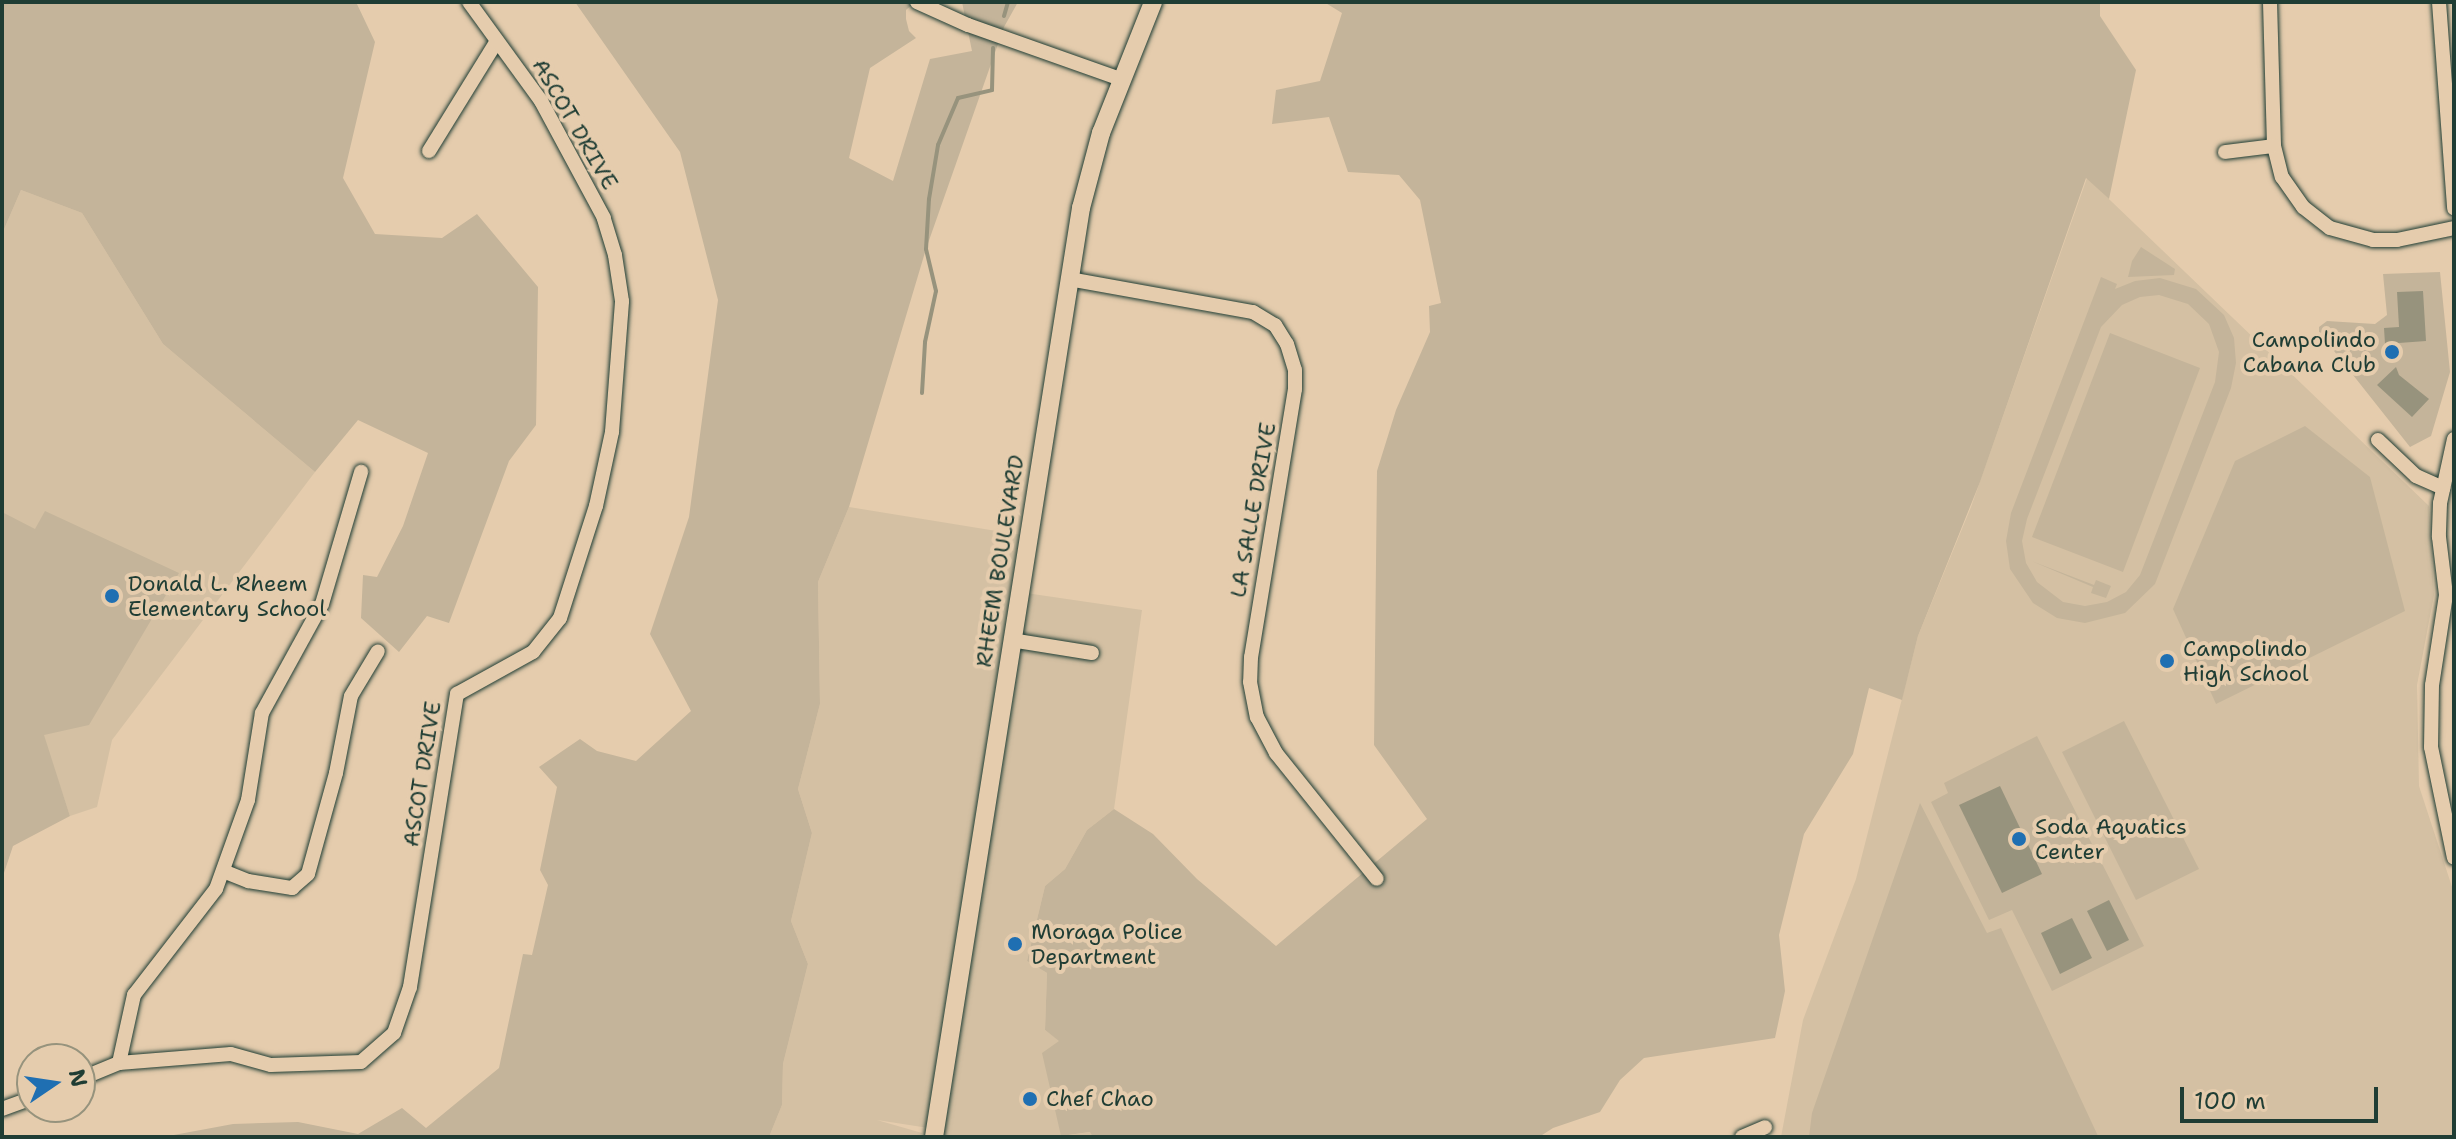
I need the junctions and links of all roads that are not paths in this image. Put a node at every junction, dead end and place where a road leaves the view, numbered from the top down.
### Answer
1 (469, 2) edge
2 (917, 2) edge
3 (1153, 2) edge
4 (2270, 2) edge
5 (2439, 2) edge
6 (497, 41) junction
7 (1123, 80) junction
8 (2274, 146) junction
9 (429, 151) dead end
10 (2225, 152) dead end
11 (2454, 208) edge
12 (2454, 228) edge
13 (1069, 279) junction
14 (2454, 439) edge
15 (2378, 440) dead end
16 (361, 472) dead end
17 (2443, 488) junction
18 (1011, 640) junction
19 (378, 651) dead end
20 (1092, 653) dead end
21 (2454, 858) edge
22 (223, 871) junction
23 (1377, 879) dead end
24 (119, 1063) junction
25 (96, 1072) edge
26 (1765, 1127) dead end
27 (934, 1137) edge
28 (1742, 1137) edge

1 - 6 street, ASCOT DRIVE
2 - 7 street
3 - 7 street, RHEEM BOULEVARD
4 - 8 street
5 - 11 street
6 - 9 street
6 - 24 street, ASCOT DRIVE
7 - 13 street, RHEEM BOULEVARD
8 - 10 street
8 - 12 street
13 - 18 street, RHEEM BOULEVARD
13 - 23 street, LA SALLE DRIVE
14 - 17 street
15 - 17 street
16 - 22 street
17 - 21 street
18 - 20 street
18 - 27 street, RHEEM BOULEVARD
19 - 22 street
22 - 24 street
24 - 25 street, ASCOT DRIVE
26 - 28 street

